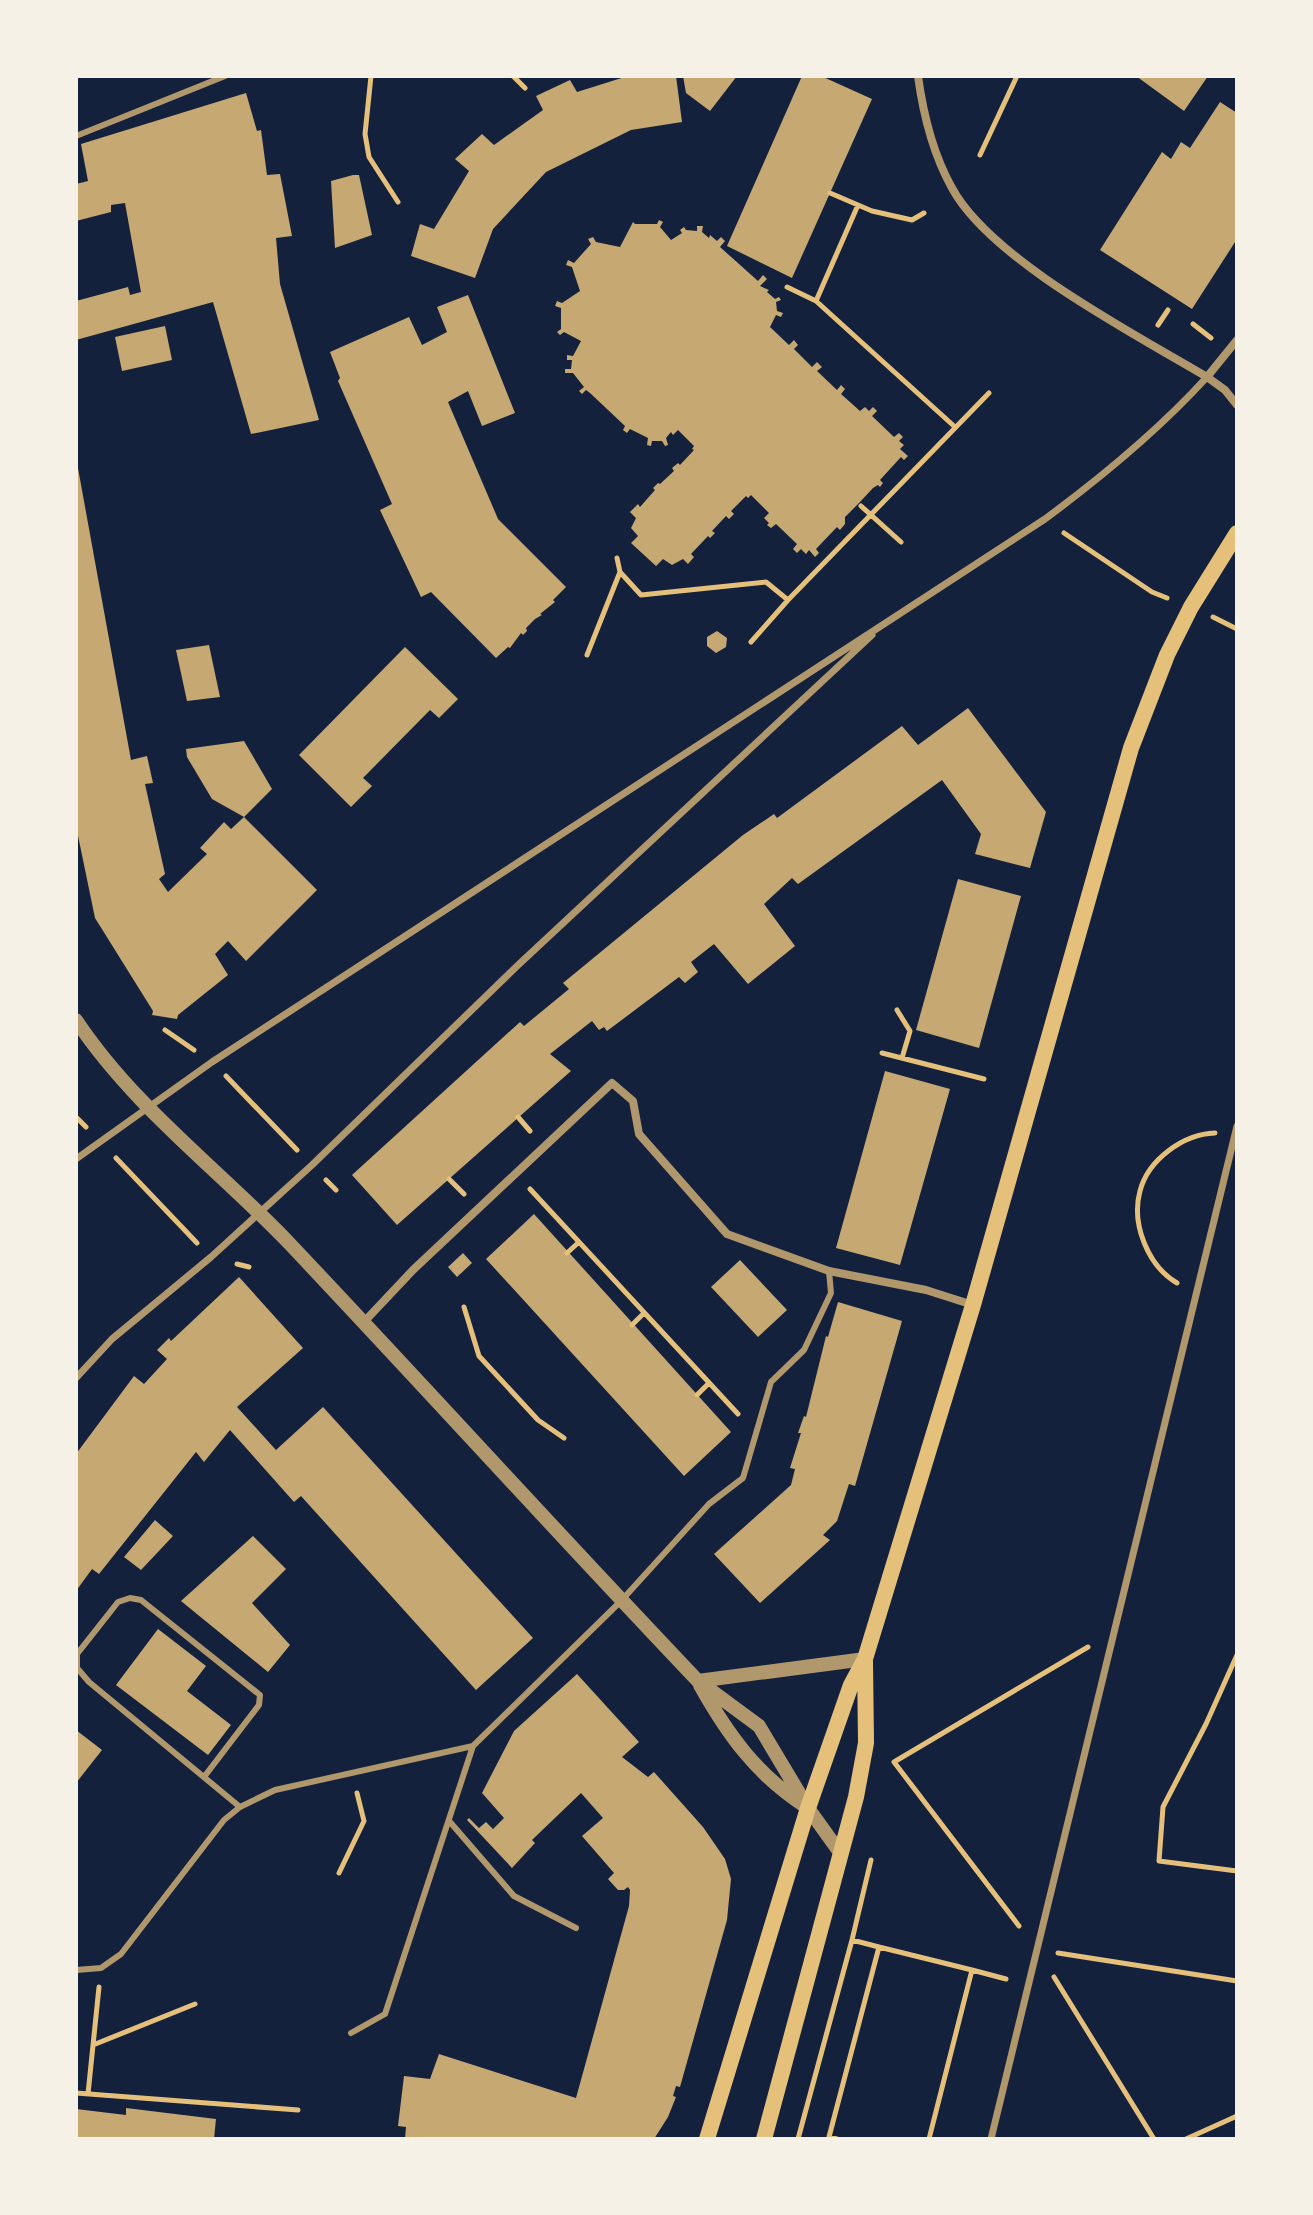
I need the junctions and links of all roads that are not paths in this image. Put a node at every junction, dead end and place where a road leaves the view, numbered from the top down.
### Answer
1 (225, 76) edge
2 (918, 76) edge
3 (76, 136) edge
4 (1237, 340) edge
5 (1207, 377) junction
6 (1237, 405) edge
7 (1237, 533) edge
8 (889, 620) junction
9 (76, 1020) edge
10 (149, 1107) junction
11 (1236, 1130) edge
12 (76, 1159) edge
13 (258, 1214) junction
14 (829, 1271) junction
15 (973, 1305) junction
16 (363, 1323) junction
17 (76, 1378) edge
18 (621, 1601) junction
19 (865, 1659) junction
20 (698, 1681) junction
21 (473, 1746) junction
22 (204, 1777) junction
23 (240, 1807) junction
24 (808, 1808) junction
25 (450, 1822) junction
26 (841, 1854) junction
27 (576, 1928) dead end
28 (76, 1970) edge
29 (351, 2033) dead end
30 (707, 2139) edge
31 (764, 2139) edge
32 (991, 2139) edge

1 - 3 lane
2 - 5 street
4 - 5 street
5 - 6 street
5 - 8 street
7 - 15 main road
8 - 10 street
8 - 13 street
9 - 10 street
10 - 12 street
10 - 13 street
11 - 32 street
13 - 16 street
13 - 17 street
14 - 15 street
14 - 16 street
14 - 18 lane
15 - 19 main road
16 - 18 street
18 - 20 street
18 - 21 lane
19 - 20 street
19 - 24 main road
19 - 26 main road
20 - 24 street
20 - 24 street
21 - 23 lane
21 - 25 lane
22 - 22 lane
22 - 23 lane
23 - 28 lane
24 - 26 street
24 - 30 main road
25 - 27 lane
25 - 29 lane
26 - 31 main road

